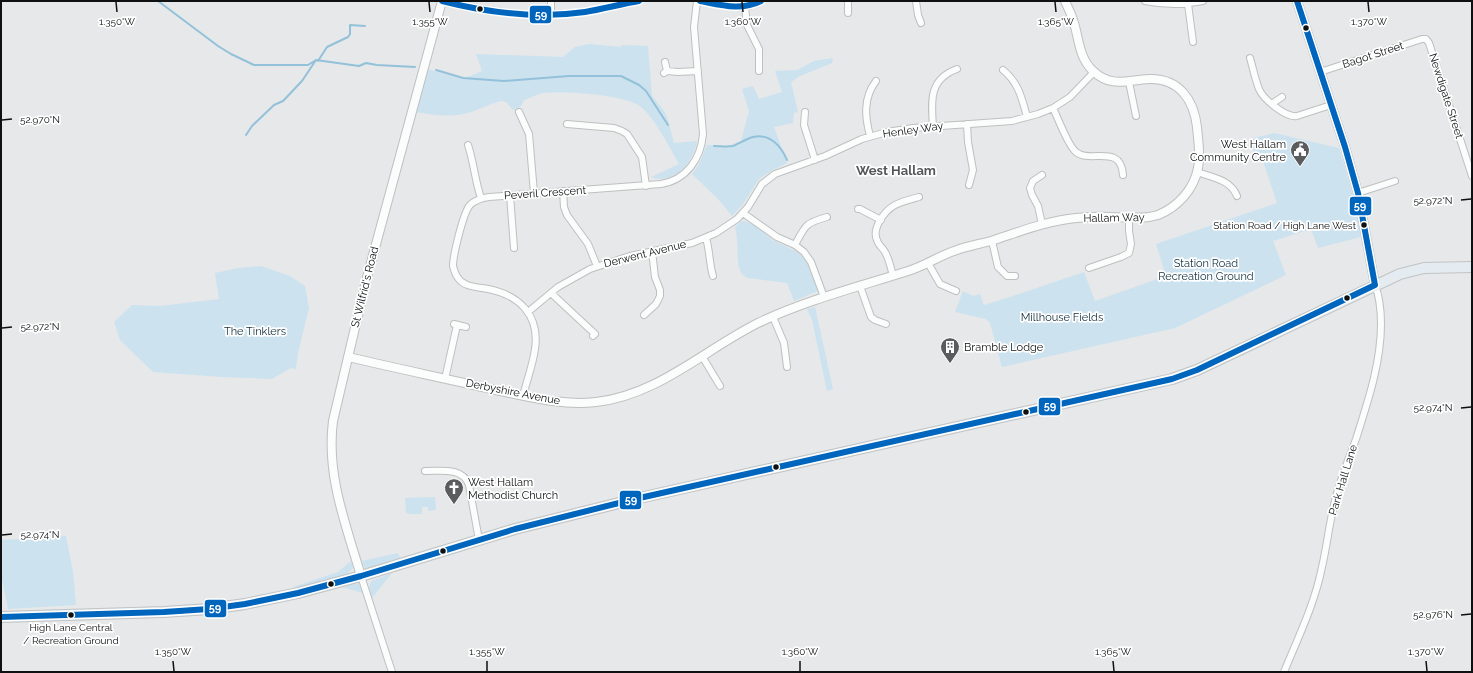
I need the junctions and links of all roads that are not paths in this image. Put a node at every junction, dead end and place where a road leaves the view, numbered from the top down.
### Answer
1 (442, 1) edge
2 (551, 1) edge
3 (639, 1) edge
4 (698, 1) edge
5 (761, 1) edge
6 (916, 1) edge
7 (1145, 1) edge
8 (1203, 1) edge
9 (1297, 1) edge
10 (710, 2) edge
11 (850, 2) edge
12 (1067, 2) edge
13 (1188, 4) junction
14 (745, 7) junction
15 (848, 13) dead end
16 (551, 15) junction
17 (921, 23) dead end
18 (1426, 39) joint
19 (1193, 42) dead end
20 (1250, 58) dead end
21 (665, 62) dead end
22 (952, 68) dead end
23 (698, 71) junction
24 (759, 71) dead end
25 (1008, 72) dead end
26 (1094, 72) junction
27 (1320, 72) junction
28 (1129, 82) junction
29 (872, 84) dead end
30 (1282, 97) dead end
31 (1273, 104) junction
32 (1331, 105) junction
33 (1053, 108) junction
34 (518, 112) dead end
35 (805, 112) dead end
36 (1136, 116) dead end
37 (1027, 117) junction
38 (567, 124) dead end
39 (967, 124) junction
40 (933, 126) junction
41 (870, 136) junction
42 (468, 145) dead end
43 (815, 160) junction
44 (1197, 172) junction
45 (1123, 174) dead end
46 (1042, 175) dead end
47 (1472, 176) edge
48 (1395, 181) dead end
49 (972, 182) dead end
50 (646, 186) junction
51 (563, 191) junction
52 (1237, 191) dead end
53 (534, 193) junction
54 (1358, 193) junction
55 (510, 195) junction
56 (919, 197) dead end
57 (481, 198) junction
58 (858, 209) dead end
59 (743, 213) junction
60 (827, 217) dead end
61 (1130, 218) junction
62 (881, 220) junction
63 (1042, 224) junction
64 (706, 238) junction
65 (992, 240) junction
66 (795, 245) junction
67 (514, 248) dead end
68 (652, 251) junction
69 (928, 263) junction
70 (597, 266) junction
71 (1089, 268) dead end
72 (1472, 268) edge
73 (713, 276) dead end
74 (893, 276) junction
75 (1010, 278) dead end
76 (1375, 285) junction
77 (860, 286) junction
78 (956, 291) dead end
79 (551, 293) junction
80 (824, 297) junction
81 (528, 312) junction
82 (644, 314) dead end
83 (773, 317) junction
84 (886, 324) dead end
85 (466, 327) dead end
86 (593, 336) dead end
87 (702, 356) junction
88 (348, 357) junction
89 (787, 366) dead end
90 (719, 371) dead end
91 (713, 375) junction
92 (445, 379) junction
93 (720, 386) dead end
94 (523, 396) junction
95 (425, 471) dead end
96 (444, 471) junction
97 (444, 478) dead end
98 (478, 540) junction
99 (362, 576) junction
100 (1, 617) edge
101 (392, 672) edge
102 (1284, 672) edge

1 - 16 street
1 - 88 street, St Wilfrid's Road
2 - 16 street
3 - 16 street
4 - 10 street
4 - 23 street, Peveril Crescent
5 - 14 street
6 - 17 street
7 - 13 street
8 - 13 street
9 - 27 street
10 - 14 street
11 - 15 street
12 - 26 street, Hallam Way
13 - 19 street
14 - 24 street
18 - 27 street, Bagot Street
18 - 47 street, Newdigate Street
20 - 31 street
21 - 23 street
22 - 40 street
23 - 50 street, Peveril Crescent
25 - 37 street
26 - 28 street, Hallam Way
26 - 33 street, Henley Way
27 - 32 street
28 - 36 street
28 - 44 street, Hallam Way
29 - 41 street
30 - 31 street
31 - 32 street
32 - 54 street
33 - 37 street, Henley Way
33 - 45 street
34 - 53 street
35 - 43 street
37 - 39 street, Henley Way
38 - 50 street
39 - 40 street, Henley Way
39 - 49 street
40 - 41 street, Henley Way
41 - 43 street, Henley Way
42 - 57 street
43 - 59 street, Henley Way
44 - 52 street
44 - 61 street, Hallam Way
46 - 63 street
48 - 54 street
50 - 51 street, Peveril Crescent
51 - 53 street, Peveril Crescent
51 - 70 street
53 - 55 street, Peveril Crescent
54 - 76 street
55 - 57 street, Peveril Crescent
55 - 67 street
56 - 62 street
57 - 81 street
58 - 62 street
59 - 64 street, Derwent Avenue
59 - 66 street
60 - 66 street
61 - 63 street, Hallam Way
61 - 71 street
62 - 74 street
63 - 65 street, Hallam Way
64 - 68 street, Derwent Avenue
64 - 73 street
65 - 69 street, Hallam Way
65 - 75 street
66 - 80 street
68 - 70 street, Derwent Avenue
68 - 82 street
69 - 74 street, Hallam Way
69 - 78 street
70 - 79 street, Derwent Avenue
72 - 76 main road
74 - 77 street, Hallam Way
76 - 98 main road
76 - 102 street, Park Hall Lane
77 - 80 street, Hallam Way
77 - 84 street
79 - 81 street, Derwent Avenue
79 - 86 street
80 - 83 street, Derbyshire Avenue
81 - 94 street
83 - 87 street, Derbyshire Avenue
83 - 89 street
85 - 92 street
87 - 91 street
87 - 94 street, Derbyshire Avenue
88 - 92 street, Derbyshire Avenue
88 - 99 street, St Wilfrid's Road
90 - 91 street
91 - 93 street
92 - 94 street, Derbyshire Avenue
95 - 96 street
96 - 97 street
96 - 98 street
98 - 99 main road
99 - 100 main road
99 - 101 street

